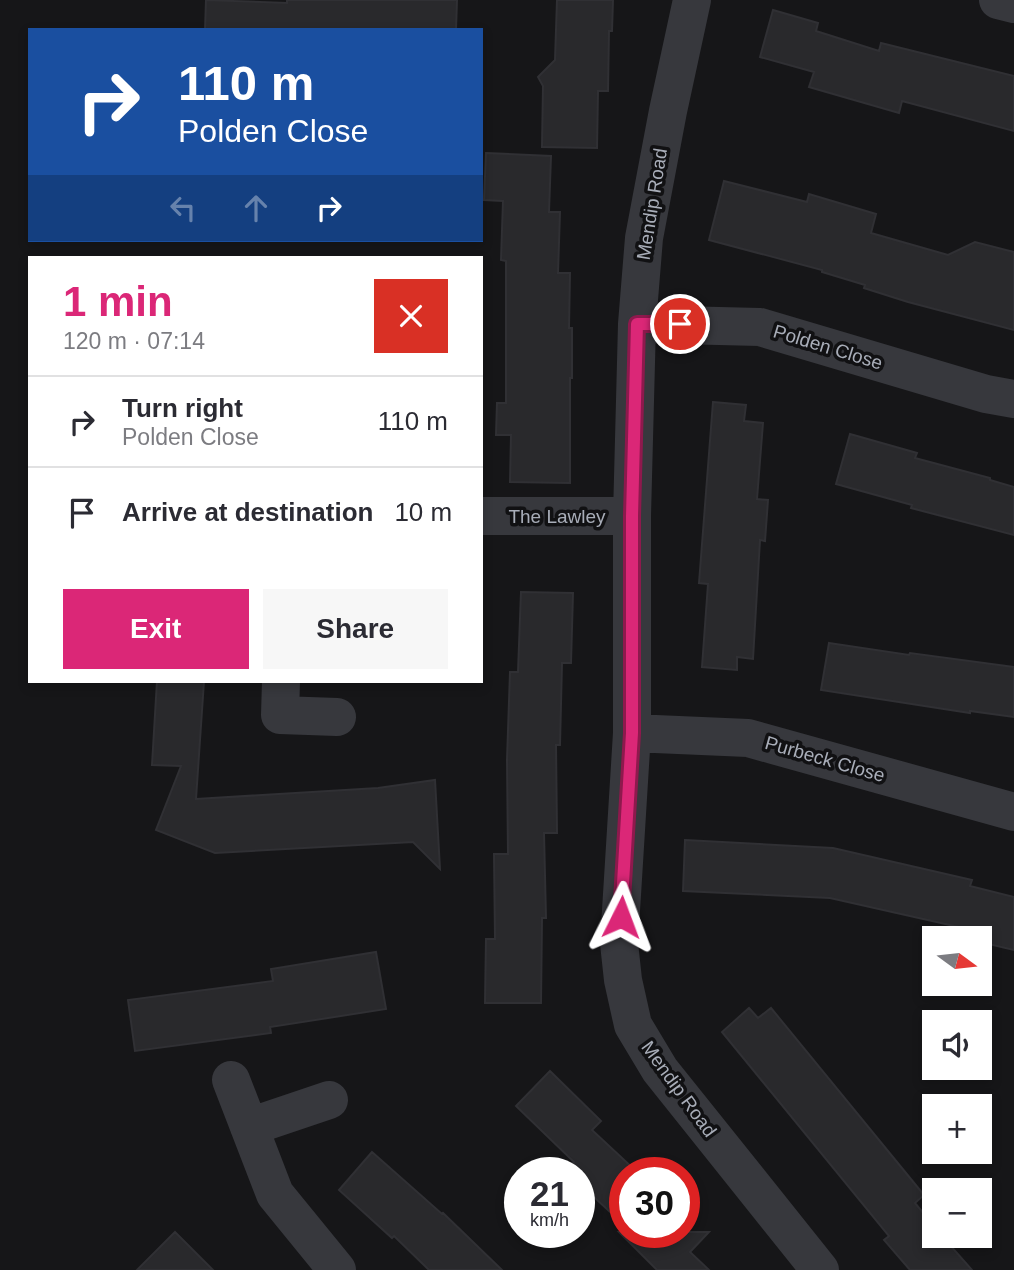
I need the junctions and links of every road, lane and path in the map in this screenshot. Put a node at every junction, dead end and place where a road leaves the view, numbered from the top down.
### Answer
1 (692, 0) edge
2 (998, 0) edge
3 (1014, 4) edge
4 (637, 324) junction
5 (1014, 399) edge
6 (483, 516) edge
7 (632, 516) junction
8 (281, 683) edge
9 (337, 717) dead end
10 (632, 733) junction
11 (1014, 812) edge
12 (231, 1080) dead end
13 (329, 1100) dead end
14 (249, 1127) junction
15 (337, 1270) edge
16 (820, 1270) edge

1 - 4 street, Mendip Road
2 - 3 street
4 - 5 street, Polden Close
4 - 7 street, Mendip Road
6 - 7 street, The Lawley
7 - 10 street, Mendip Road
8 - 9 street
10 - 11 street, Purbeck Close
10 - 16 street, Mendip Road
12 - 14 street
13 - 14 street
14 - 15 street

